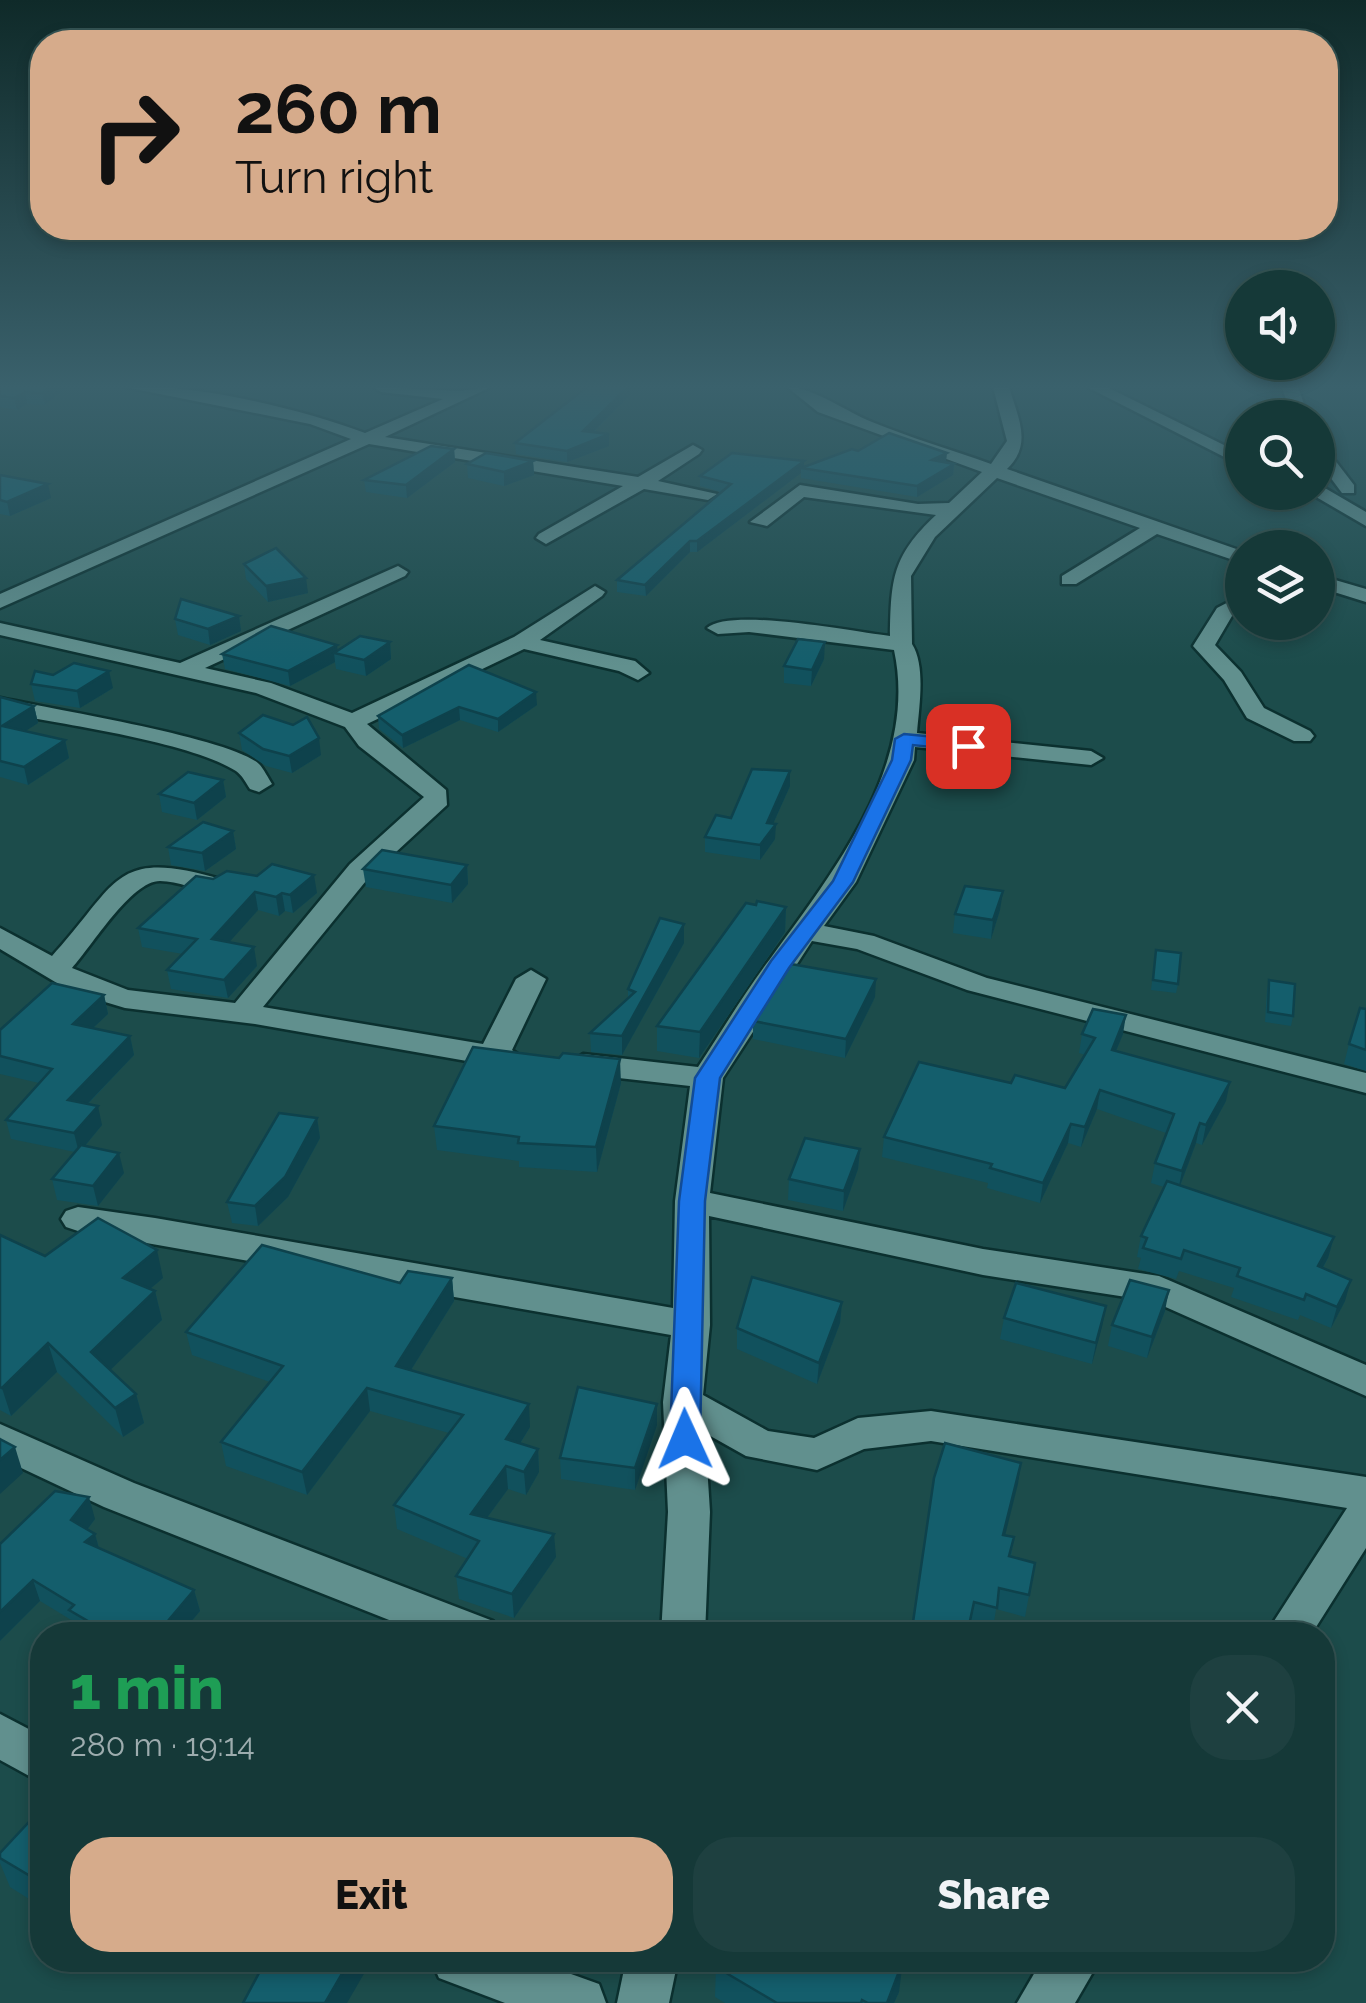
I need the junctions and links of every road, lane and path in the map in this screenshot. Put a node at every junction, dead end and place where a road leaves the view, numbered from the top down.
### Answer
1 (269, 480) edge
2 (624, 480) edge
3 (651, 480) edge
4 (982, 480) edge
5 (1030, 480) edge
6 (646, 484) junction
7 (708, 494) dead end
8 (1335, 501) edge
9 (953, 509) junction
10 (1366, 520) edge
11 (760, 522) dead end
12 (1155, 527) junction
13 (546, 538) dead end
14 (1225, 551) edge
15 (398, 572) dead end
16 (1069, 580) dead end
17 (1335, 586) edge
18 (595, 592) dead end
19 (1366, 596) edge
20 (0, 602) edge
21 (1225, 611) edge
22 (718, 628) dead end
23 (0, 629) edge
24 (522, 642) junction
25 (901, 644) junction
26 (182, 670) junction
27 (638, 673) dead end
28 (0, 705) edge
29 (353, 722) junction
30 (1302, 736) dead end
31 (904, 739) junction
32 (1090, 758) dead end
33 (259, 784) dead end
34 (214, 886) edge
35 (806, 931) junction
36 (0, 937) edge
37 (55, 969) junction
38 (531, 979) dead end
39 (241, 1014) junction
40 (493, 1056) junction
41 (708, 1078) junction
42 (1366, 1084) edge
43 (692, 1201) junction
44 (78, 1218) dead end
45 (691, 1325) junction
46 (1366, 1381) edge
47 (682, 1402) junction
48 (0, 1440) edge
49 (1366, 1494) edge
50 (1366, 1513) edge
51 (445, 1622) edge
52 (684, 1622) edge
53 (1295, 1622) edge
54 (0, 1736) edge
55 (30, 1755) edge
56 (491, 1972) edge
57 (649, 1972) edge
58 (1065, 1972) edge
59 (580, 2003) edge
60 (643, 2003) edge
61 (1043, 2003) edge

1 - 20 street
2 - 6 street
3 - 6 street
4 - 9 street
5 - 12 street
6 - 7 street
6 - 13 street
8 - 10 street
9 - 11 street
9 - 25 street
12 - 14 street
12 - 16 street
15 - 26 street
17 - 19 street
18 - 24 street
21 - 30 street
22 - 25 street
23 - 26 street
24 - 27 street
24 - 29 street
25 - 31 street
26 - 29 street
28 - 33 street
29 - 39 street
31 - 32 street
31 - 35 street
34 - 37 street
35 - 41 street
35 - 42 street
36 - 37 street
37 - 39 street
38 - 40 street
39 - 40 street
40 - 41 street
41 - 43 street
43 - 45 street
43 - 46 street
44 - 45 street
45 - 47 street
47 - 49 street
47 - 52 street
48 - 51 street
50 - 53 street
54 - 55 street
56 - 59 street
57 - 60 street
58 - 61 street

